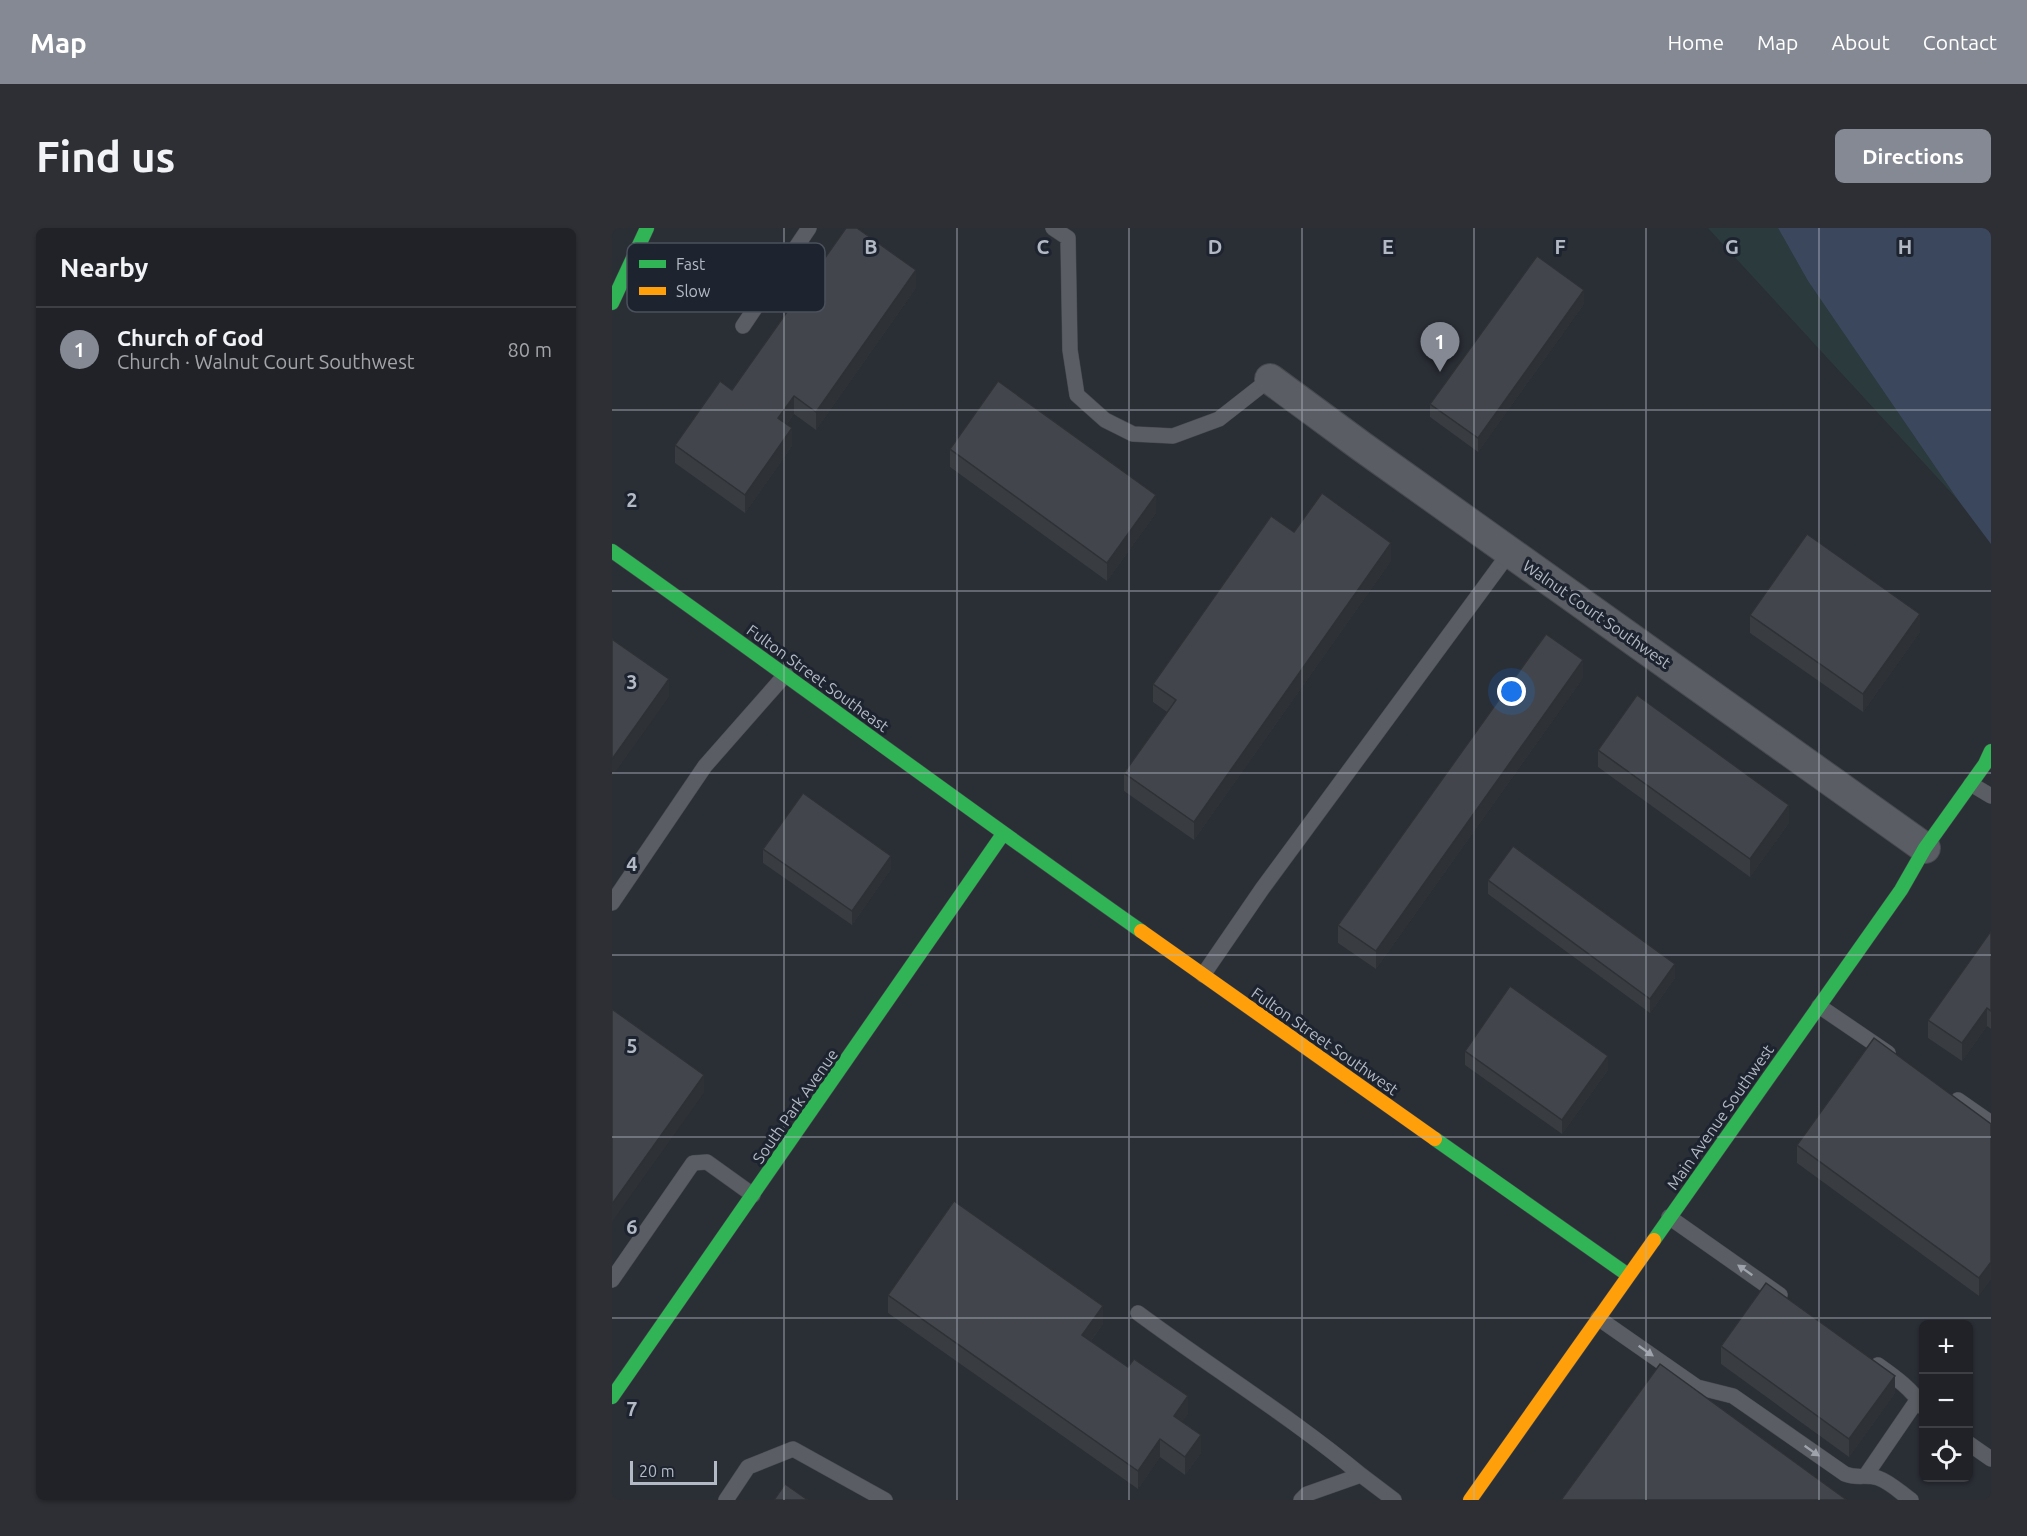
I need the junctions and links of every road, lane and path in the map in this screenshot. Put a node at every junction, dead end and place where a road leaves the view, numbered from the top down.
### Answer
1 (647, 228) edge
2 (808, 228) edge
3 (1053, 228) edge
4 (1071, 233) edge
5 (641, 243) edge
6 (798, 243) edge
7 (627, 272) edge
8 (612, 303) edge
9 (752, 312) edge
10 (743, 326) dead end
11 (1270, 379) joint
12 (612, 551) edge
13 (1510, 552) junction
14 (786, 674) junction
15 (1991, 751) edge
16 (1971, 784) junction
17 (1991, 796) edge
18 (1003, 834) junction
19 (1925, 848) junction
20 (612, 903) edge
21 (1203, 975) junction
22 (1819, 1006) junction
23 (1905, 1064) edge
24 (1943, 1090) edge
25 (1991, 1123) edge
26 (753, 1195) junction
27 (1669, 1217) junction
28 (1628, 1275) junction
29 (612, 1280) edge
30 (1793, 1305) edge
31 (1138, 1313) dead end
32 (1598, 1318) junction
33 (1869, 1359) edge
34 (612, 1397) edge
35 (1919, 1401) edge
36 (1919, 1406) edge
37 (1973, 1446) edge
38 (1991, 1458) edge
39 (1361, 1475) junction
40 (1866, 1475) junction
41 (726, 1500) edge
42 (885, 1500) edge
43 (1301, 1500) edge
44 (1394, 1500) edge
45 (1470, 1500) edge
46 (1911, 1500) edge

1 - 5 street
2 - 6 lane
3 - 4 lane
4 - 11 lane
7 - 8 street
9 - 10 lane
11 - 13 street, Walnut Court Southwest
12 - 14 street, Fulton Street Southeast
13 - 19 street, Walnut Court Southwest
13 - 21 lane
14 - 18 street, Fulton Street Southeast
14 - 20 lane
15 - 16 street, Main Avenue Southwest
16 - 17 lane
16 - 19 street, Main Avenue Southwest
18 - 21 street, Fulton Street Southwest
18 - 26 street, South Park Avenue
19 - 22 street, Main Avenue Southwest
21 - 28 street, Fulton Street Southwest
22 - 23 lane
22 - 27 street, Main Avenue Southwest
24 - 25 lane
26 - 29 lane
26 - 34 street, South Park Avenue
27 - 28 street, Main Avenue Southwest
30 -> 27 lane
28 - 32 street, Main Avenue Southwest
31 - 39 lane
32 -> 40 lane
32 - 45 street, Main Avenue Southwest
33 - 35 lane
36 - 40 lane
37 - 38 lane
39 - 43 lane
39 - 44 lane
40 - 46 lane
41 - 42 lane

